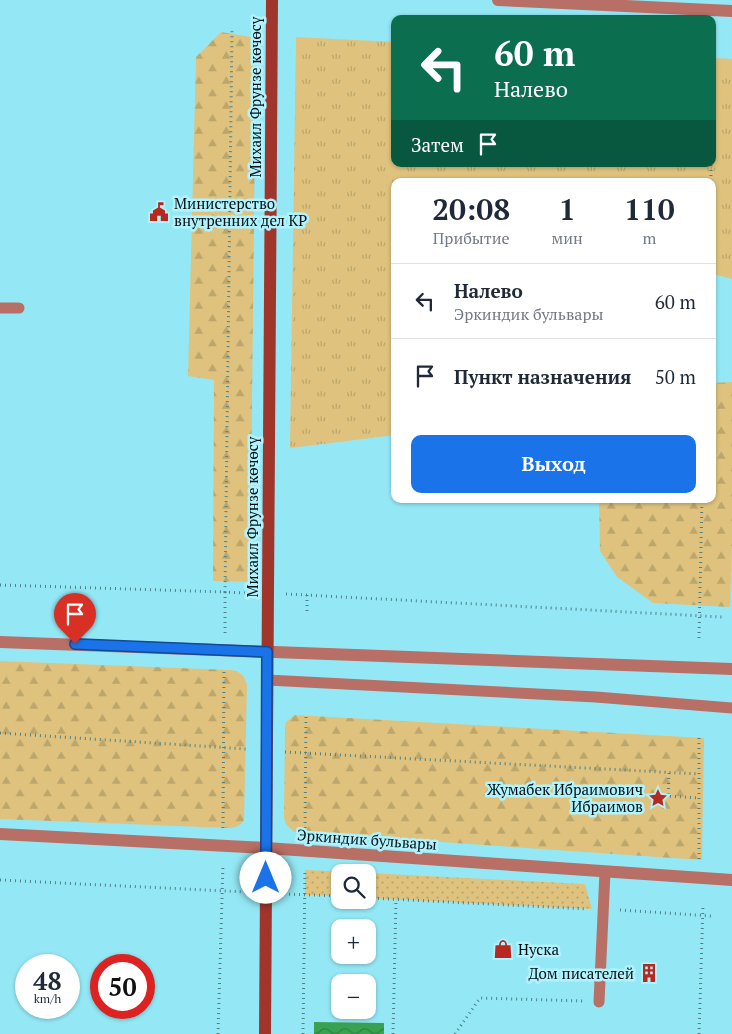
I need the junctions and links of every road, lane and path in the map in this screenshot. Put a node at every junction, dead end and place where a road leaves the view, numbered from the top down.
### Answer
1 (272, 0) edge
2 (498, 0) edge
3 (732, 11) edge
4 (232, 31) dead end
5 (0, 308) edge
6 (19, 308) dead end
7 (702, 503) edge
8 (0, 585) edge
9 (225, 592) junction
10 (246, 593) dead end
11 (284, 594) dead end
12 (307, 595) junction
13 (307, 615) dead end
14 (699, 617) junction
15 (722, 617) dead end
16 (224, 636) dead end
17 (699, 638) dead end
18 (0, 642) edge
19 (267, 652) junction
20 (224, 669) dead end
21 (732, 669) edge
22 (267, 680) junction
23 (732, 708) edge
24 (306, 714) dead end
25 (0, 733) edge
26 (699, 738) dead end
27 (224, 746) junction
28 (246, 749) dead end
29 (285, 752) dead end
30 (306, 754) junction
31 (669, 773) junction
32 (699, 774) junction
33 (699, 798) junction
34 (223, 828) dead end
35 (306, 833) dead end
36 (0, 834) edge
37 (266, 848) junction
38 (223, 858) dead end
39 (699, 859) dead end
40 (306, 870) dead end
41 (605, 872) junction
42 (0, 880) edge
43 (732, 880) edge
44 (223, 891) junction
45 (246, 892) dead end
46 (280, 894) dead end
47 (306, 895) junction
48 (331, 896) edge
49 (376, 898) edge
50 (396, 899) junction
51 (703, 905) dead end
52 (603, 909) junction
53 (704, 914) junction
54 (711, 916) dead end
55 (599, 1002) joint
56 (218, 1034) edge
57 (265, 1034) edge
58 (302, 1034) edge
59 (393, 1034) edge
60 (455, 1034) edge
61 (699, 1034) edge

1 - 19 main road, Михаил Фрунзе көчөсү
2 - 3 street
4 - 9 path
5 - 6 lane
7 - 14 path
8 - 9 path
9 - 10 path
9 - 16 path
11 - 12 path
12 - 13 path
12 - 14 path
14 - 15 path
14 - 17 path
18 - 19 street
19 - 21 street
19 - 22 main road, Михаил Фрунзе көчөсү
20 - 27 path
22 - 23 lane
22 - 37 main road, Михаил Фрунзе көчөсү
24 - 30 path
25 - 27 path
26 - 32 path
27 - 28 path
27 - 34 path
29 - 30 path
30 - 31 path
30 - 35 path
31 - 32 path
31 - 33 path
32 - 33 path
33 - 39 path
36 - 37 street, Эркиндик бульвары
37 - 41 street, Эркиндик бульвары
37 - 57 main road, Михаил Фрунзе көчөсү
38 - 44 path
40 - 47 path
41 - 43 street, Эркиндик бульвары
41 - 52 lane
42 - 44 path
44 - 45 path
44 - 56 path
46 - 47 path
47 - 48 path
47 - 58 path
49 - 50 path
50 - 52 path
50 - 59 path
51 - 53 path
52 - 53 path
52 - 55 lane
53 - 54 path
53 - 61 path
55 - 60 path

